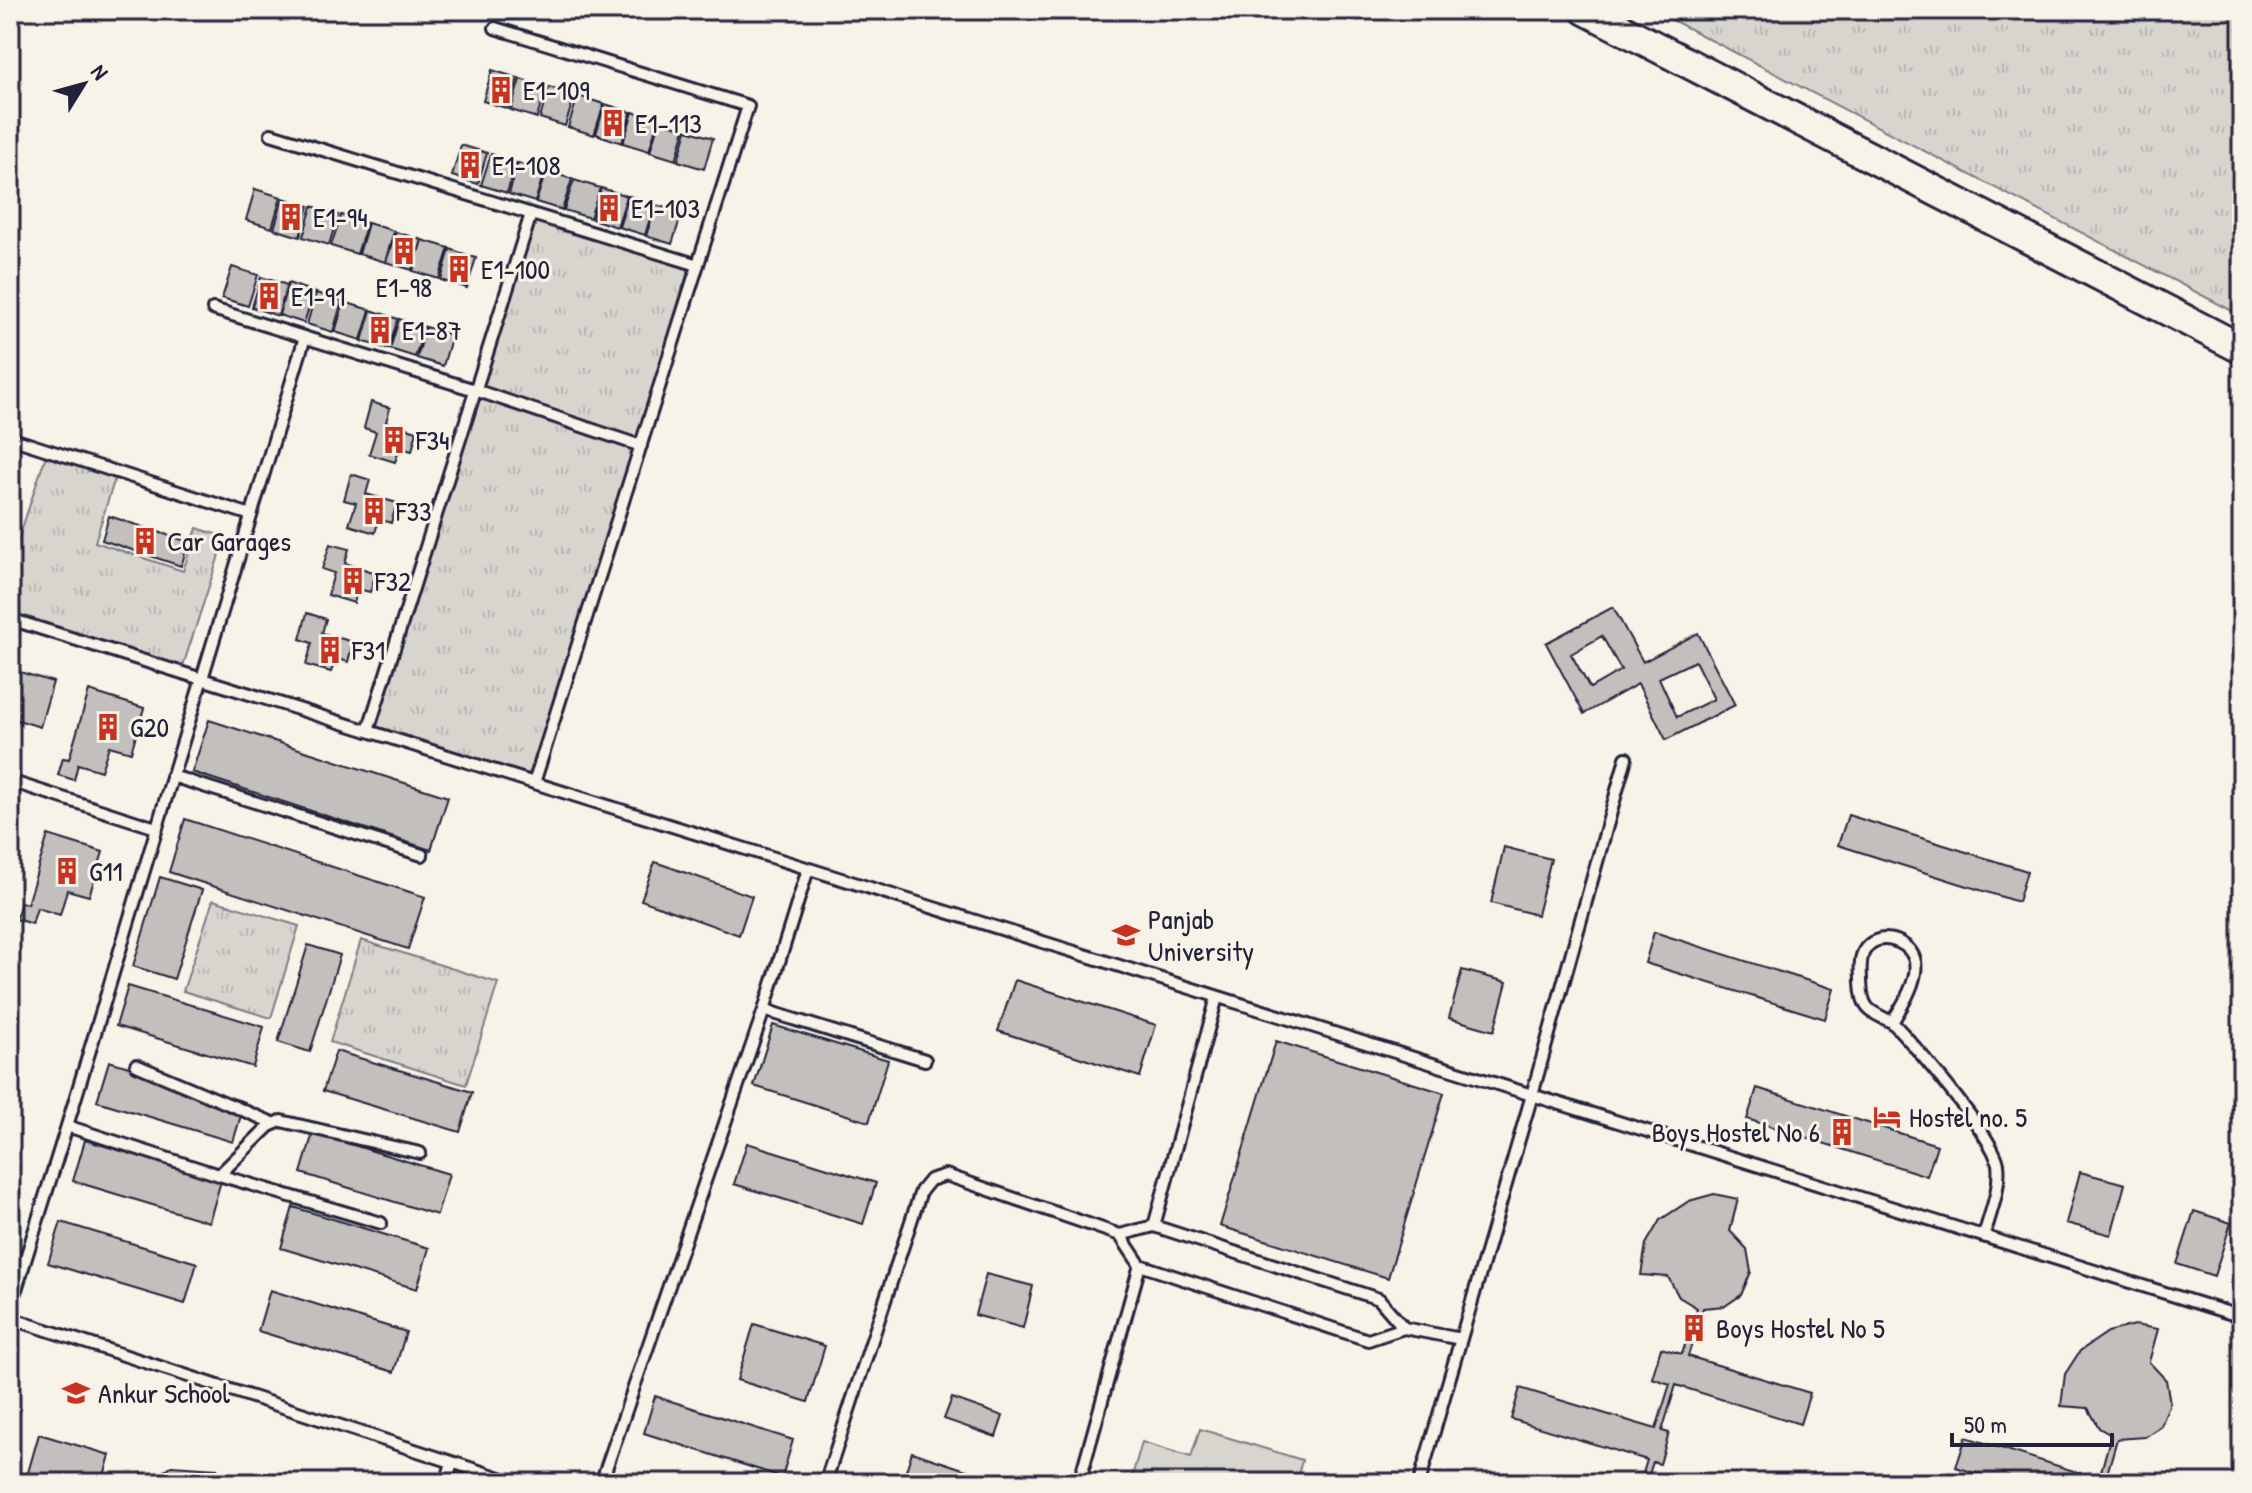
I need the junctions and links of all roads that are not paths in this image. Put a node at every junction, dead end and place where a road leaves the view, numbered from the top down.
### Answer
1 (1585, 10) edge
2 (495, 28) dead end
3 (271, 134) dead end
4 (531, 214) junction
5 (698, 265) junction
6 (213, 309) dead end
7 (305, 337) junction
8 (2242, 349) edge
9 (475, 390) junction
10 (10, 438) edge
11 (641, 446) junction
12 (251, 515) junction
13 (10, 619) edge
14 (201, 679) junction
15 (368, 731) junction
16 (1626, 758) dead end
17 (172, 776) junction
18 (10, 781) edge
19 (534, 783) junction
20 (156, 828) junction
21 (422, 855) dead end
22 (808, 869) junction
23 (1217, 997) junction
24 (764, 1010) junction
25 (1892, 1022) junction
26 (925, 1060) dead end
27 (136, 1065) dead end
28 (1532, 1095) junction
29 (273, 1123) junction
30 (67, 1126) junction
31 (420, 1153) dead end
32 (219, 1175) junction
33 (381, 1223) dead end
34 (1154, 1226) junction
35 (1120, 1235) junction
36 (1984, 1236) junction
37 (1140, 1265) junction
38 (10, 1309) edge
39 (2241, 1315) edge
40 (10, 1318) edge
41 (1404, 1328) junction
42 (1461, 1339) junction
43 (452, 1463) junction
44 (446, 1483) edge
45 (516, 1483) edge
46 (601, 1483) edge
47 (825, 1483) edge
48 (1079, 1483) edge
49 (1419, 1483) edge

1 - 8 street
2 - 5 lane
3 - 4 lane
4 - 5 lane
4 - 9 lane
5 - 11 lane
6 - 7 lane
7 - 9 lane
7 - 12 lane
9 - 11 lane
9 - 15 lane
10 - 12 lane
11 - 19 lane
12 - 14 lane
13 - 14 lane
14 - 15 lane
14 - 17 lane
15 - 19 lane
16 - 28 lane
17 - 20 lane
17 - 21 lane
18 - 20 lane
19 - 22 lane
20 - 30 lane
22 - 23 lane
22 - 24 lane
23 - 28 lane
23 - 34 lane
24 - 26 lane
24 - 46 lane
25 - 25 lane
25 - 36 lane
27 - 29 lane
28 - 36 lane
28 - 42 lane
29 - 31 lane
29 - 32 lane
30 - 32 lane
30 - 38 lane
32 - 33 lane
34 - 35 lane
34 - 41 lane
35 - 37 lane
35 - 47 lane
36 - 39 lane
37 - 41 lane
37 - 48 lane
40 - 43 lane
41 - 42 lane
42 - 49 lane
43 - 44 lane
43 - 45 lane

